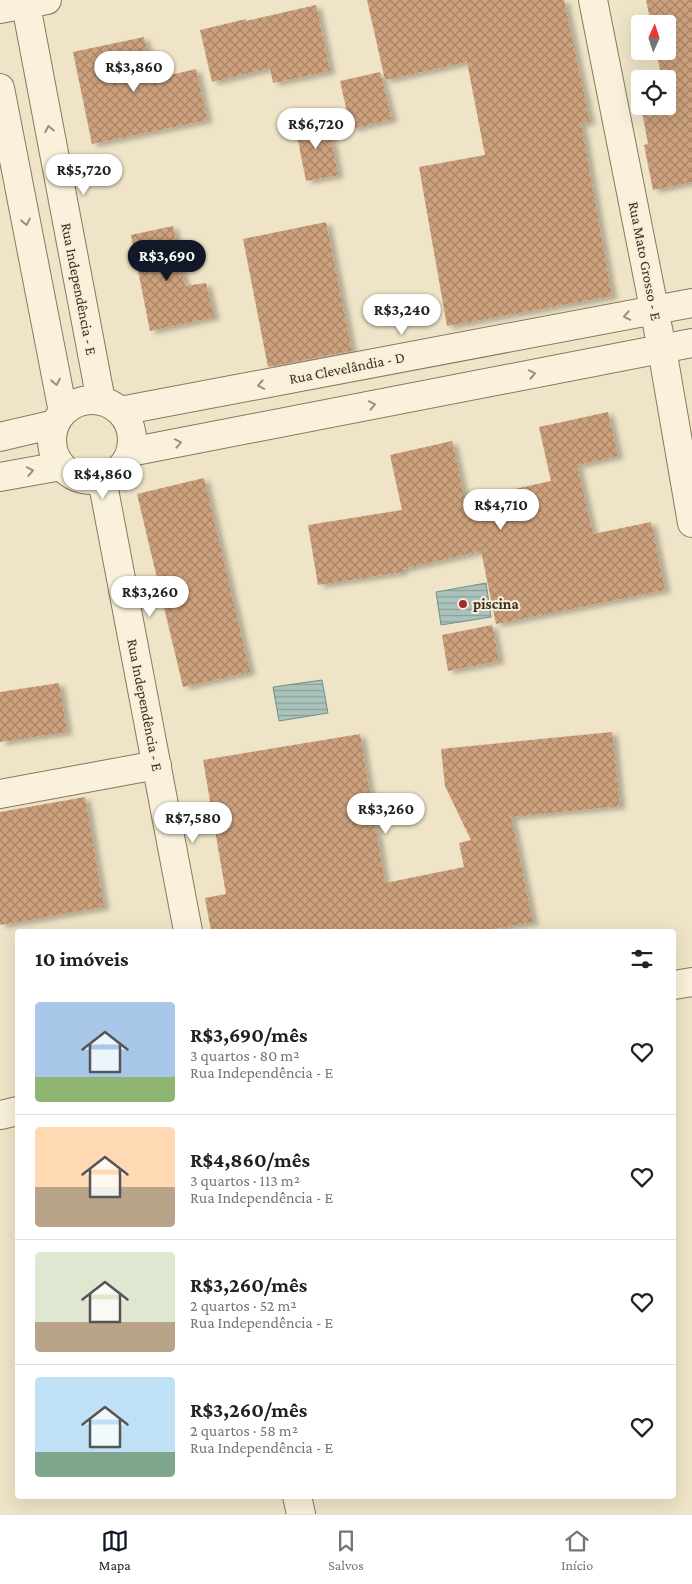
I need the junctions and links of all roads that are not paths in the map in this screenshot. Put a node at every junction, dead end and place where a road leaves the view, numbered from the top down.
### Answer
1 (593, 0) edge
2 (24, 3) edge
3 (0, 88) edge
4 (57, 172) junction
5 (17, 179) junction
6 (692, 303) edge
7 (655, 310) junction
8 (692, 343) edge
9 (662, 349) junction
10 (324, 373) junction
11 (110, 406) junction
12 (331, 413) junction
13 (58, 418) junction
14 (0, 437) edge
15 (130, 452) junction
16 (61, 466) junction
17 (0, 477) edge
18 (102, 479) junction
19 (692, 523) edge
20 (156, 765) junction
21 (0, 794) edge
22 (188, 929) edge
23 (692, 982) edge
24 (676, 985) edge
25 (15, 1112) edge
26 (0, 1114) edge
27 (298, 1499) edge
28 (301, 1514) edge

1 - 7 street, Rua Mato Grosso - E
4 -> 2 street, Rua Independência - E
3 - 5 street
4 - 5 street
4 - 11 street, Rua Independência - E
5 -> 13 street
6 - 7 street, Rua Clevelândia - D
7 - 9 street, Rua Mato Grosso - E
7 -> 10 street, Rua Clevelândia - D
8 - 9 street
12 -> 9 street
9 - 19 street, Rua Mato Grosso - E
10 -> 11 street, Rua Clevelândia - D
10 - 12 street
11 - 13 street
11 - 15 street
15 -> 12 street
13 - 14 street
13 - 16 street
15 - 18 street
17 -> 16 street
16 - 18 street
18 - 20 street, Rua Independência - E
20 - 21 street
20 - 22 street, Rua Independência - E
23 - 24 street
25 - 26 street
27 - 28 street

